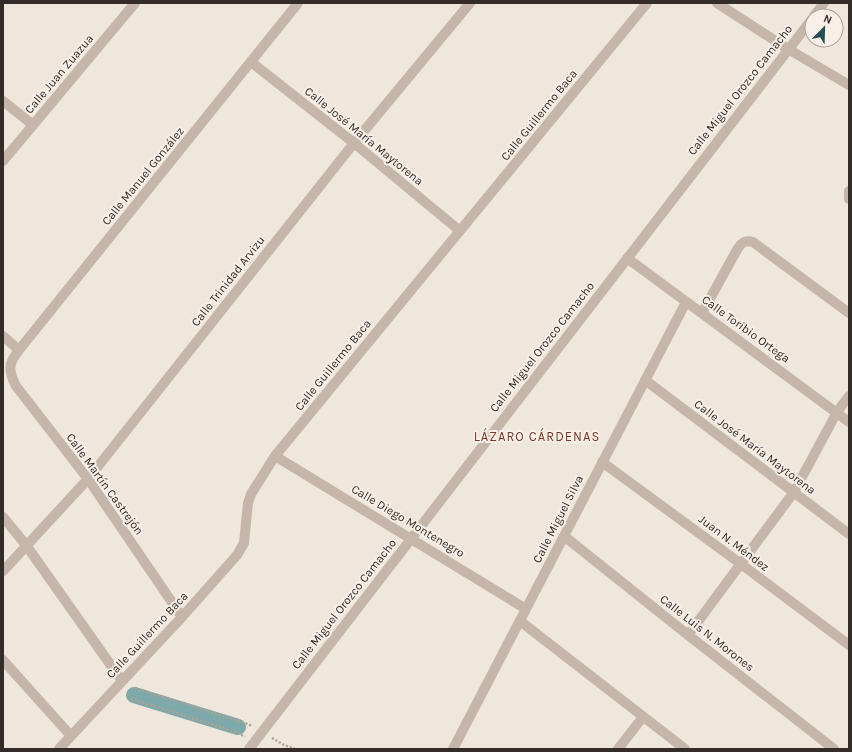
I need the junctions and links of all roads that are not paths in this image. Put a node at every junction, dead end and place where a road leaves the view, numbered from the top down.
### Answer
1 (135, 3) edge
2 (298, 3) edge
3 (470, 3) edge
4 (647, 3) edge
5 (717, 3) edge
6 (804, 28) edge
7 (788, 48) junction
8 (251, 62) junction
9 (849, 85) edge
10 (3, 101) edge
11 (33, 125) junction
12 (354, 143) junction
13 (3, 161) edge
14 (460, 231) junction
15 (627, 258) junction
16 (686, 302) junction
17 (702, 313) junction
18 (849, 313) edge
19 (3, 336) edge
20 (19, 350) junction
21 (10, 366) joint
22 (645, 380) junction
23 (849, 396) edge
24 (837, 412) junction
25 (849, 422) edge
26 (275, 456) junction
27 (602, 462) junction
28 (88, 479) junction
29 (794, 492) junction
30 (3, 517) edge
31 (849, 534) edge
32 (564, 536) junction
33 (411, 538) junction
34 (26, 545) junction
35 (741, 564) junction
36 (3, 571) edge
37 (526, 610) junction
38 (182, 617) junction
39 (520, 621) junction
40 (688, 635) junction
41 (849, 645) edge
42 (3, 660) edge
43 (122, 681) junction
44 (643, 717) junction
45 (71, 736) junction
46 (252, 746) edge
47 (59, 749) edge
48 (453, 749) edge
49 (618, 749) edge
50 (685, 749) edge
51 (834, 749) edge

1 - 11 street, Calle Juan Zuazua
2 - 8 street, Calle Manuel González
3 - 12 street, Calle Trinidad Arvizu
4 - 14 street, Calle Guillermo Baca
5 - 7 street
6 - 7 street, Calle Miguel Orozco Camacho
7 - 9 street
7 - 15 street, Calle Miguel Orozco Camacho
8 - 12 street, Calle José María Maytorena
8 - 20 street, Calle Manuel González
10 - 11 street
11 - 13 street, Calle Juan Zuazua
12 - 14 street, Calle José María Maytorena
12 - 28 street, Calle Trinidad Arvizu
14 - 26 street, Calle Guillermo Baca
15 - 16 street, Calle Toribio Ortega
15 - 33 street, Calle Miguel Orozco Camacho
16 - 17 street, Calle Toribio Ortega
16 - 22 street, Calle Miguel Silva
17 - 18 street
17 - 24 street, Calle Toribio Ortega
19 - 20 street
20 - 21 street, Calle Manuel González
21 - 28 street, Calle Martín Castrejón
22 - 27 street, Calle Miguel Silva
22 - 29 street, Calle José María Maytorena
23 - 24 street
24 - 25 street, Calle Toribio Ortega
24 - 29 street
26 - 33 street, Calle Diego Montenegro
26 - 38 street, Calle Guillermo Baca
27 - 32 street, Calle Miguel Silva
27 - 35 street, Juan N. Méndez
28 - 34 street, Calle Trinidad Arvizu
28 - 38 street, Calle Martín Castrejón
29 - 31 street, Calle José María Maytorena
29 - 35 street
30 - 34 street
32 - 37 street, Calle Miguel Silva
32 - 40 street, Calle Luis N. Morones
33 - 37 street, Calle Diego Montenegro
33 - 46 street, Calle Miguel Orozco Camacho
34 - 36 street, Calle Trinidad Arvizu
34 - 43 street
35 - 40 street
35 - 41 street, Juan N. Méndez
37 - 39 street, Calle Miguel Silva
38 - 43 street, Calle Guillermo Baca
39 - 44 street
39 - 48 street, Calle Miguel Silva
40 - 51 street, Calle Luis N. Morones
42 - 45 street
43 - 45 street, Calle Guillermo Baca
44 - 49 street
44 - 50 street
45 - 47 street, Calle Guillermo Baca

